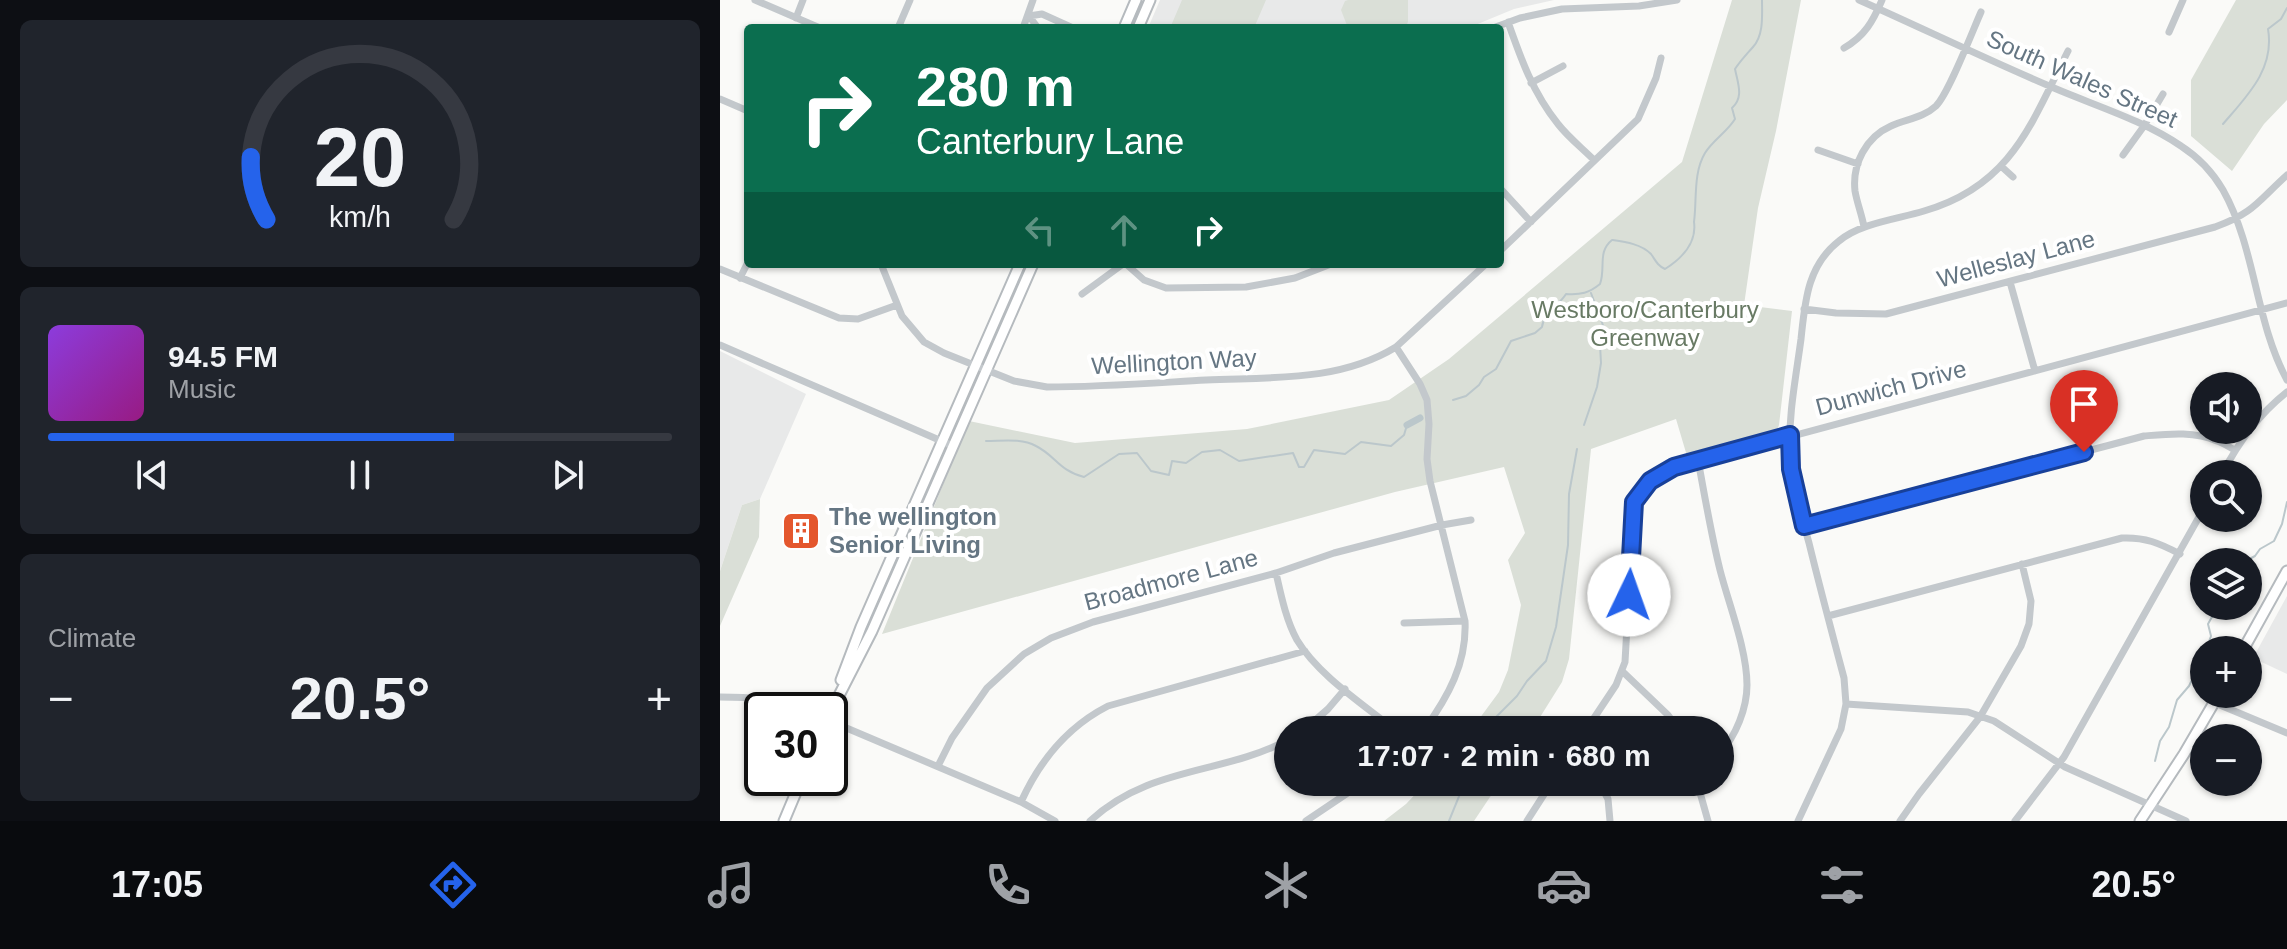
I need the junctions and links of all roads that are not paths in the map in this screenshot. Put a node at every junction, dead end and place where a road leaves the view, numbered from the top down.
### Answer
1 (755, 0) edge
2 (803, 0) edge
3 (910, 0) edge
4 (1033, 0) edge
5 (1136, 0) edge
6 (1150, 0) edge
7 (1677, 0) edge
8 (1859, 0) edge
9 (1882, 0) edge
10 (2183, 0) edge
11 (1878, 9) junction
12 (1981, 12) dead end
13 (1029, 16) junction
14 (796, 18) junction
15 (1508, 22) junction
16 (810, 24) edge
17 (900, 24) edge
18 (1025, 24) edge
19 (1035, 24) edge
20 (1064, 24) edge
21 (1126, 24) edge
22 (1140, 24) edge
23 (1503, 24) edge
24 (2169, 32) dead end
25 (1844, 48) dead end
26 (1965, 48) junction
27 (2068, 51) dead end
28 (1661, 58) dead end
29 (1563, 66) dead end
30 (1531, 83) junction
31 (2050, 86) junction
32 (2163, 94) dead end
33 (720, 99) edge
34 (744, 109) edge
35 (2144, 126) junction
36 (1818, 150) dead end
37 (2123, 155) dead end
38 (1594, 160) junction
39 (1858, 164) junction
40 (2002, 167) junction
41 (2287, 175) edge
42 (2013, 177) dead end
43 (1504, 192) edge
44 (2236, 220) junction
45 (1531, 222) junction
46 (1864, 227) junction
47 (1504, 247) edge
48 (745, 268) edge
49 (883, 268) edge
50 (1018, 268) edge
51 (1031, 268) edge
52 (1118, 268) edge
53 (1129, 268) edge
54 (1312, 268) edge
55 (1482, 268) edge
56 (720, 269) edge
57 (740, 278) junction
58 (2010, 282) junction
59 (1082, 294) dead end
60 (2287, 303) edge
61 (897, 305) junction
62 (1804, 309) junction
63 (2262, 309) junction
64 (720, 345) edge
65 (1396, 347) junction
66 (976, 365) junction
67 (987, 369) junction
68 (2035, 371) junction
69 (2287, 380) edge
70 (2287, 392) edge
71 (1790, 435) junction
72 (942, 441) junction
73 (953, 446) junction
74 (2235, 450) junction
75 (1698, 460) junction
76 (2230, 460) edge
77 (1471, 520) dead end
78 (1442, 525) junction
79 (1804, 526) junction
80 (2191, 532) edge
81 (2180, 554) junction
82 (2022, 564) junction
83 (2287, 571) edge
84 (1276, 573) junction
85 (1828, 616) junction
86 (1465, 621) junction
87 (1404, 623) dead end
88 (2251, 636) edge
89 (1305, 651) junction
90 (1622, 671) junction
91 (1345, 689) junction
92 (837, 692) edge
93 (840, 692) edge
94 (720, 697) edge
95 (744, 698) edge
96 (1846, 704) junction
97 (2211, 708) edge
98 (2237, 708) edge
99 (1320, 716) edge
100 (1378, 716) edge
101 (1433, 716) edge
102 (1595, 716) edge
103 (1669, 716) edge
104 (1980, 717) junction
105 (848, 728) edge
106 (1734, 731) edge
107 (2287, 733) edge
108 (1274, 746) edge
109 (2059, 764) junction
110 (938, 766) junction
111 (794, 796) edge
112 (1343, 796) edge
113 (1543, 796) edge
114 (1606, 796) edge
115 (1701, 796) edge
116 (1021, 802) junction
117 (2151, 805) junction
118 (784, 821) edge
119 (1055, 821) edge
120 (1090, 821) edge
121 (1306, 821) edge
122 (1527, 821) edge
123 (1610, 821) edge
124 (1708, 821) edge
125 (1798, 821) edge
126 (1900, 821) edge
127 (2015, 821) edge
128 (2140, 821) edge
129 (2186, 821) edge

1 - 14 street
2 - 14 street
3 - 17 street
4 - 13 street
5 - 21 main road
6 - 22 main road
7 - 15 street
8 - 11 street, South Wales Street
9 - 11 street
10 - 24 street
11 - 25 street
11 - 26 street, South Wales Street
12 - 26 street
13 - 18 street
13 - 19 street
13 - 20 street
14 - 16 street
15 - 23 street
15 - 30 street
26 - 31 street, South Wales Street
26 - 39 street
27 - 31 street
28 - 38 street
29 - 30 street
30 - 38 street
31 - 35 street, South Wales Street
31 - 40 street
32 - 35 street
33 - 34 street
35 - 37 street
35 - 44 street, South Wales Street
36 - 39 street
38 - 45 street
39 - 46 street
40 - 42 street
40 - 46 street
41 - 44 street
43 - 45 street
44 - 58 street, Welleslay Lane
44 - 63 street, South Wales Street
45 - 47 street
46 - 62 street
48 - 57 street
49 - 61 street, Wellington Way
50 - 66 main road
51 - 67 main road
52 - 59 street
53 - 54 street
55 - 65 street, Wellington Way
56 - 57 street
57 - 61 street
58 - 62 street, Welleslay Lane
58 - 68 street
60 - 63 street, Dunwich Drive
61 - 66 street, Wellington Way
62 - 71 street
63 - 68 street, Dunwich Drive
63 - 69 street, South Wales Street
64 - 72 street
65 - 67 street, Wellington Way
65 - 78 street
66 - 67 street, Wellington Way
66 - 72 main road
67 - 73 main road
68 - 71 street, Dunwich Drive
70 - 74 street
71 - 75 street, Dunwich Drive
71 - 79 street
72 - 73 street
72 - 92 main road
73 - 93 main road
74 - 76 street
74 - 79 street
75 - 90 street, Dunwich Drive
75 - 106 street
77 - 78 street, Broadmore Lane
78 - 84 street, Broadmore Lane
78 - 86 street
79 - 85 street
80 - 81 street
81 - 82 street
81 - 109 street
82 - 85 street
82 - 104 street
83 - 88 main road
84 - 89 street
84 - 110 street, Broadmore Lane
85 - 96 street
86 - 87 street
86 - 101 street
89 - 91 street
89 - 116 street
90 - 102 street, Dunwich Drive
90 - 103 street
91 - 99 street
91 - 100 street
94 - 95 street
96 - 104 street
96 - 125 street
97 - 117 main road
98 - 107 street
104 - 109 street
104 - 126 street
105 - 110 street
108 - 120 street
109 - 117 street
109 - 127 street
110 - 116 street
111 - 118 main road
112 - 121 street
113 - 122 street
114 - 123 street
115 - 124 street
116 - 119 street
117 - 128 main road
117 - 129 street

